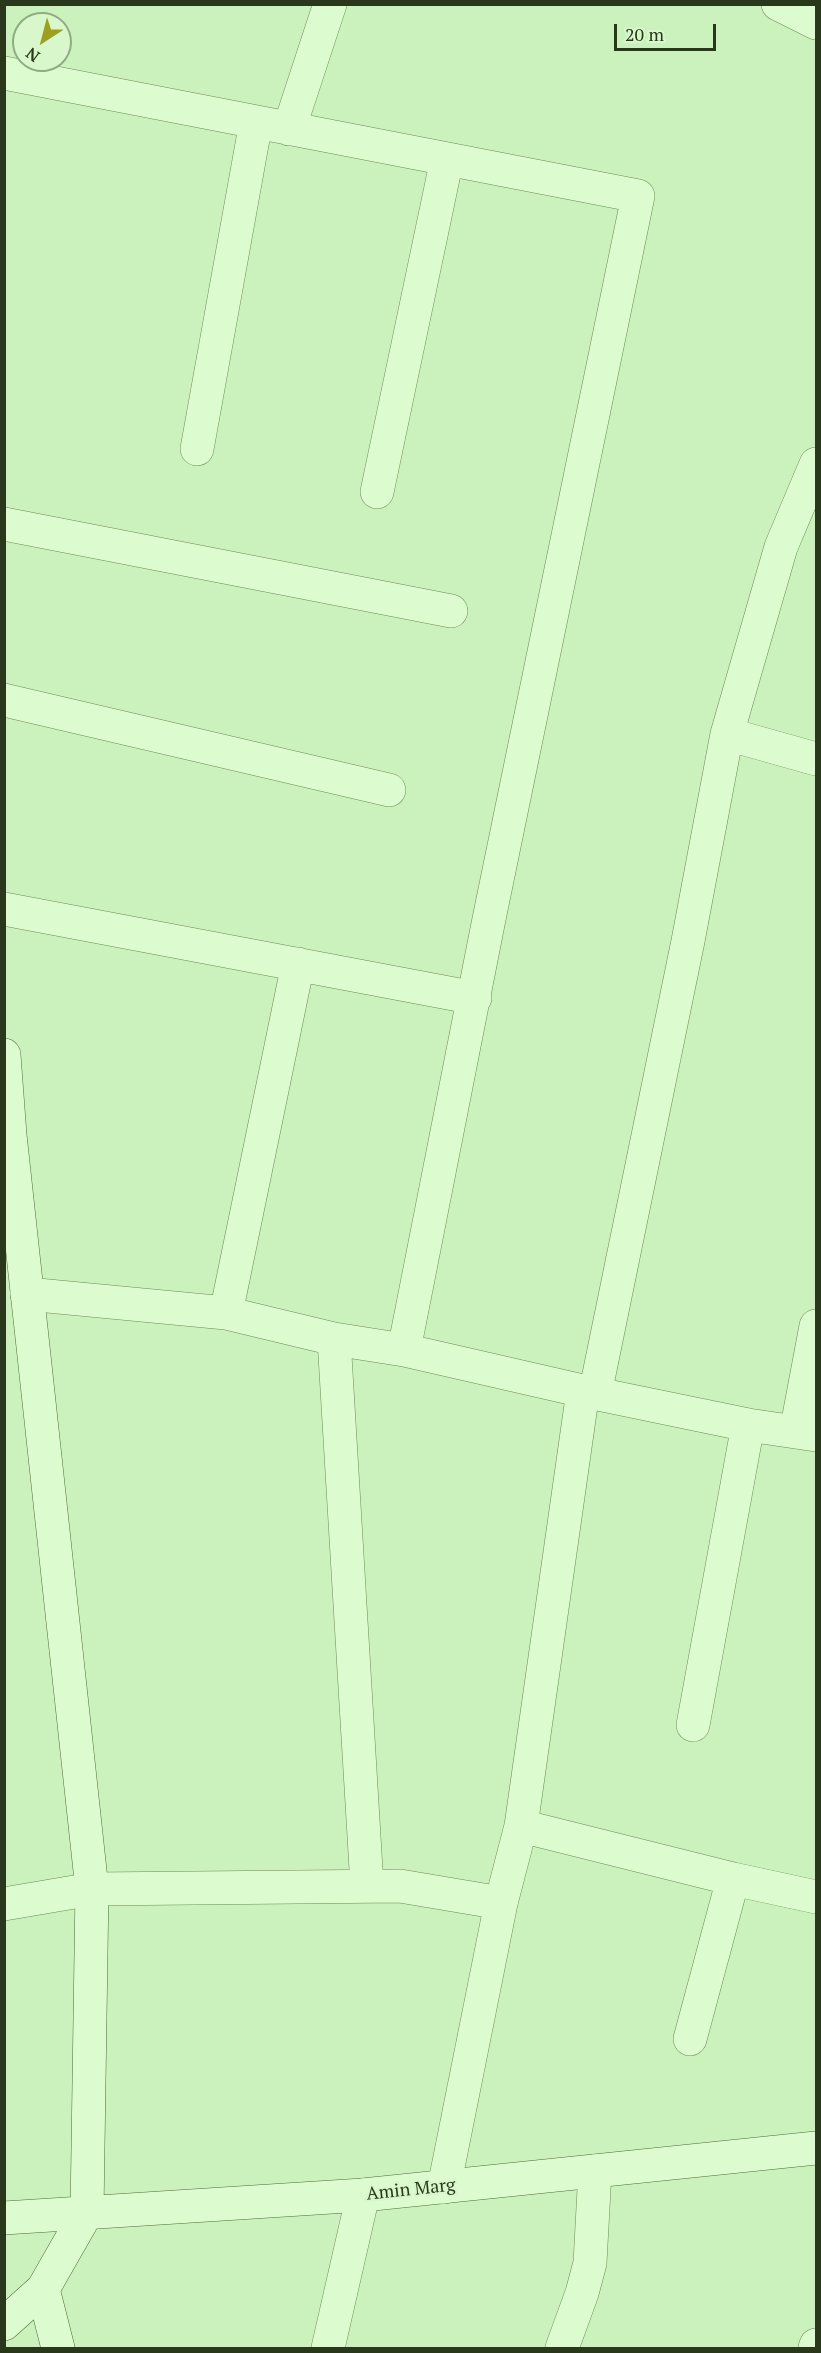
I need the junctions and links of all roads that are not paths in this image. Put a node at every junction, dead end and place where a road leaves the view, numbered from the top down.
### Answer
1 (330, 4) edge
2 (778, 4) edge
3 (816, 23) edge
4 (4, 73) edge
5 (256, 122) junction
6 (289, 129) junction
7 (447, 159) junction
8 (197, 449) dead end
9 (816, 464) edge
10 (377, 492) dead end
11 (4, 524) edge
12 (451, 611) dead end
13 (4, 700) edge
14 (727, 734) junction
15 (816, 759) edge
16 (389, 790) dead end
17 (4, 909) edge
18 (298, 964) junction
19 (475, 998) junction
20 (4, 1055) edge
21 (27, 1294) junction
22 (226, 1313) junction
23 (816, 1326) edge
24 (334, 1339) junction
25 (404, 1350) junction
26 (589, 1392) junction
27 (748, 1425) junction
28 (806, 1433) edge
29 (693, 1725) dead end
30 (521, 1826) junction
31 (733, 1879) junction
32 (367, 1886) junction
33 (92, 1889) junction
34 (816, 1897) edge
35 (501, 1903) junction
36 (4, 1904) edge
37 (690, 2039) dead end
38 (816, 2148) edge
39 (595, 2171) junction
40 (444, 2187) junction
41 (363, 2195) junction
42 (87, 2212) junction
43 (4, 2218) edge
44 (43, 2289) junction
45 (4, 2324) edge
46 (58, 2349) edge
47 (328, 2349) edge
48 (562, 2349) edge

1 - 6 street
2 - 3 street
4 - 5 street
5 - 6 street
5 - 8 street
6 - 7 street
7 - 10 street
7 - 19 street
9 - 14 street
11 - 12 street
13 - 16 street
14 - 15 street
14 - 26 street
17 - 18 street
18 - 19 street
18 - 22 street
19 - 25 street
20 - 21 street
21 - 22 street
21 - 33 street
22 - 24 street
23 - 28 street
24 - 25 street
24 - 32 street
25 - 26 street
26 - 27 street
26 - 30 street
27 - 28 street
27 - 29 street
30 - 31 street
30 - 35 street
31 - 34 street
31 - 37 street
32 - 33 street
32 - 35 street
33 - 36 street
33 - 42 street
35 - 40 street
38 - 39 street, Amin Marg
39 - 40 street, Amin Marg
39 - 48 street
40 - 41 street, Amin Marg
41 - 42 street, Amin Marg
41 - 47 street
42 - 43 street, Amin Marg
42 - 44 street
44 - 45 street
44 - 46 street

